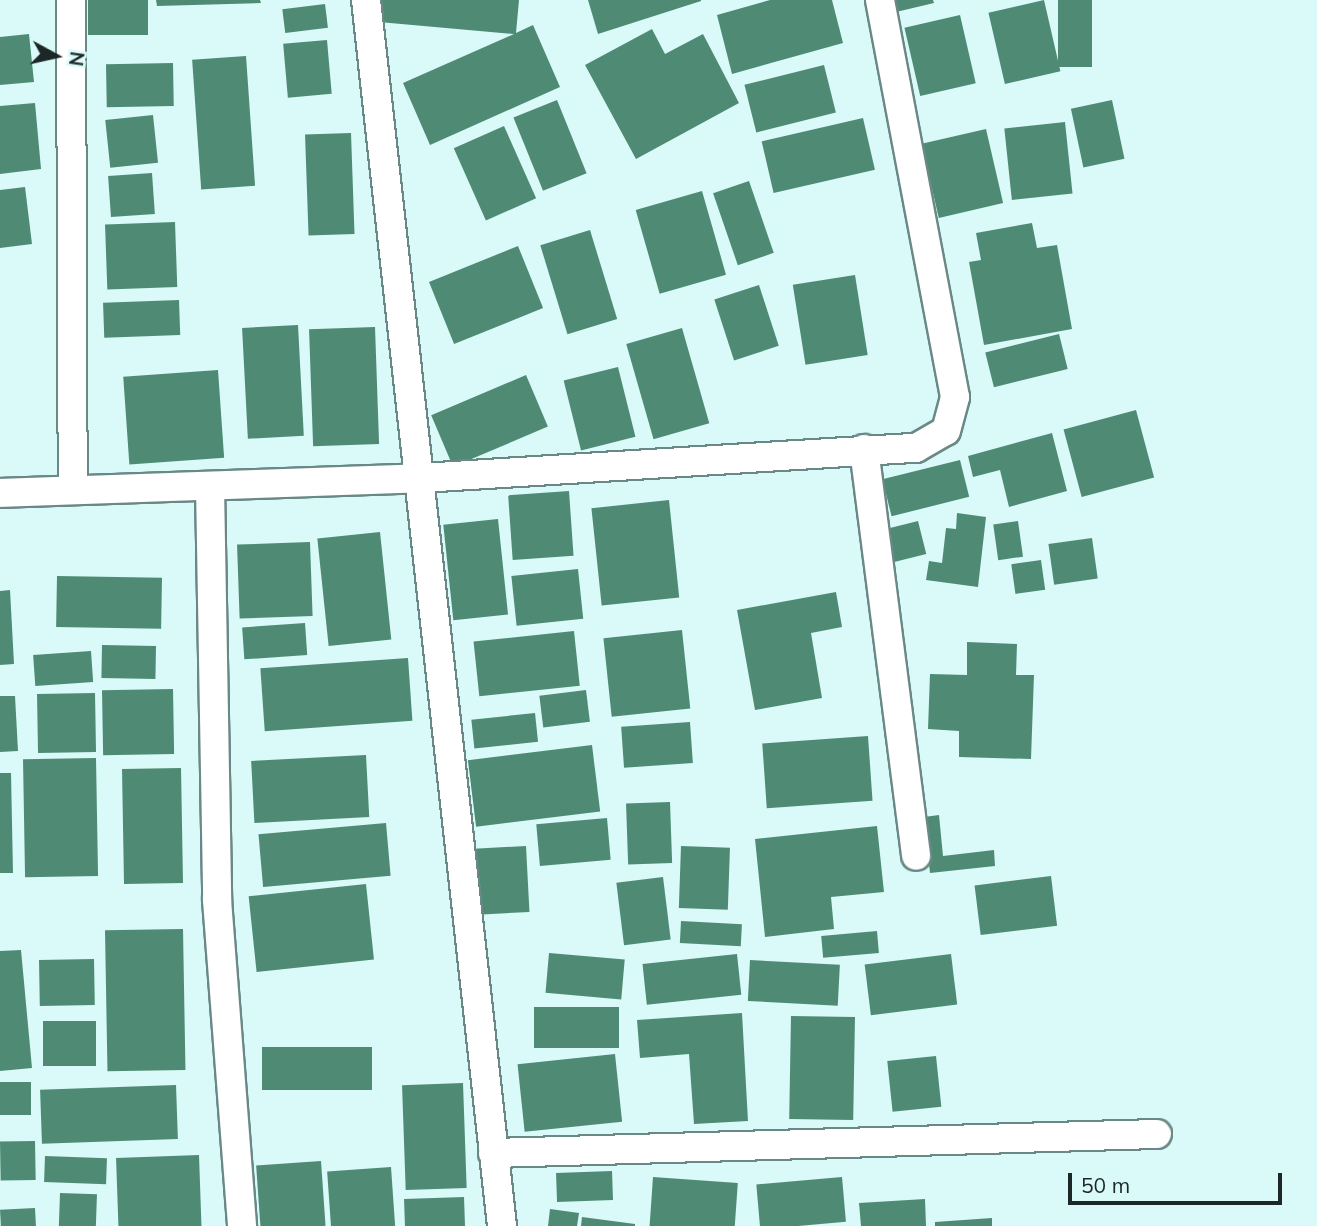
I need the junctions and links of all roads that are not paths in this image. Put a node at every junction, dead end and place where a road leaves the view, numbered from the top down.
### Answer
1 (71, 0) edge
2 (366, 0) edge
3 (880, 0) edge
4 (864, 449) junction
5 (421, 478) junction
6 (210, 486) junction
7 (73, 490) junction
8 (0, 493) edge
9 (916, 856) dead end
10 (1157, 1134) dead end
11 (493, 1153) junction
12 (242, 1226) edge
13 (502, 1226) edge

1 - 7 street
2 - 5 street
3 - 4 street
4 - 5 street
4 - 9 street
5 - 6 street
5 - 11 street
6 - 7 street
6 - 12 street
7 - 8 street
10 - 11 street
11 - 13 street

